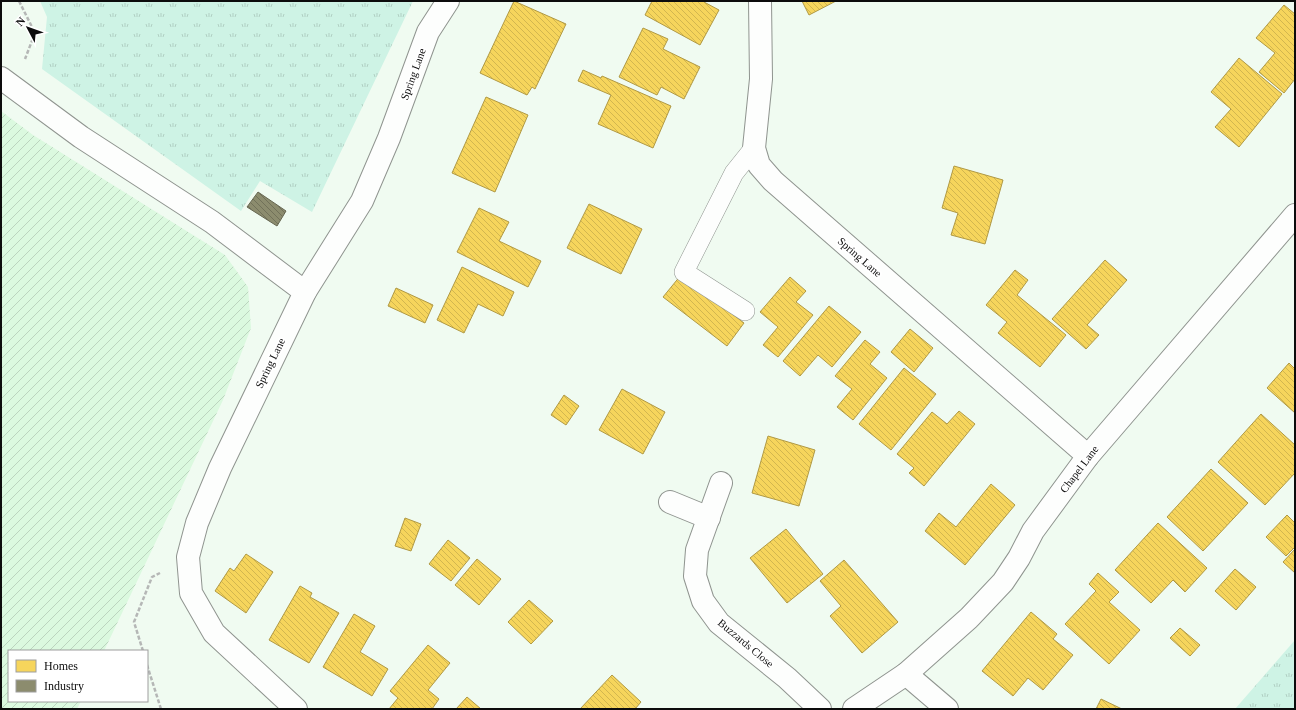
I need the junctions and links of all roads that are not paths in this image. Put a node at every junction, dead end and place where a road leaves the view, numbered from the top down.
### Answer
1 (448, 1) edge
2 (760, 1) edge
3 (1, 78) edge
4 (754, 148) junction
5 (1295, 215) edge
6 (305, 292) junction
7 (745, 311) dead end
8 (1088, 456) junction
9 (721, 483) dead end
10 (670, 502) dead end
11 (709, 518) junction
12 (906, 674) junction
13 (296, 709) edge
14 (820, 709) edge
15 (854, 709) edge
16 (947, 709) edge

1 - 6 street, Spring Lane
2 - 4 street, Spring Lane
3 - 6 street
4 - 7 lane
4 - 8 street, Spring Lane
5 - 8 street, Chapel Lane
6 - 13 street, Spring Lane
8 - 12 street, Chapel Lane
9 - 11 street, Buzzards Close
10 - 11 street
11 - 14 street, Buzzards Close
12 - 15 street, Chapel Lane
12 - 16 street

